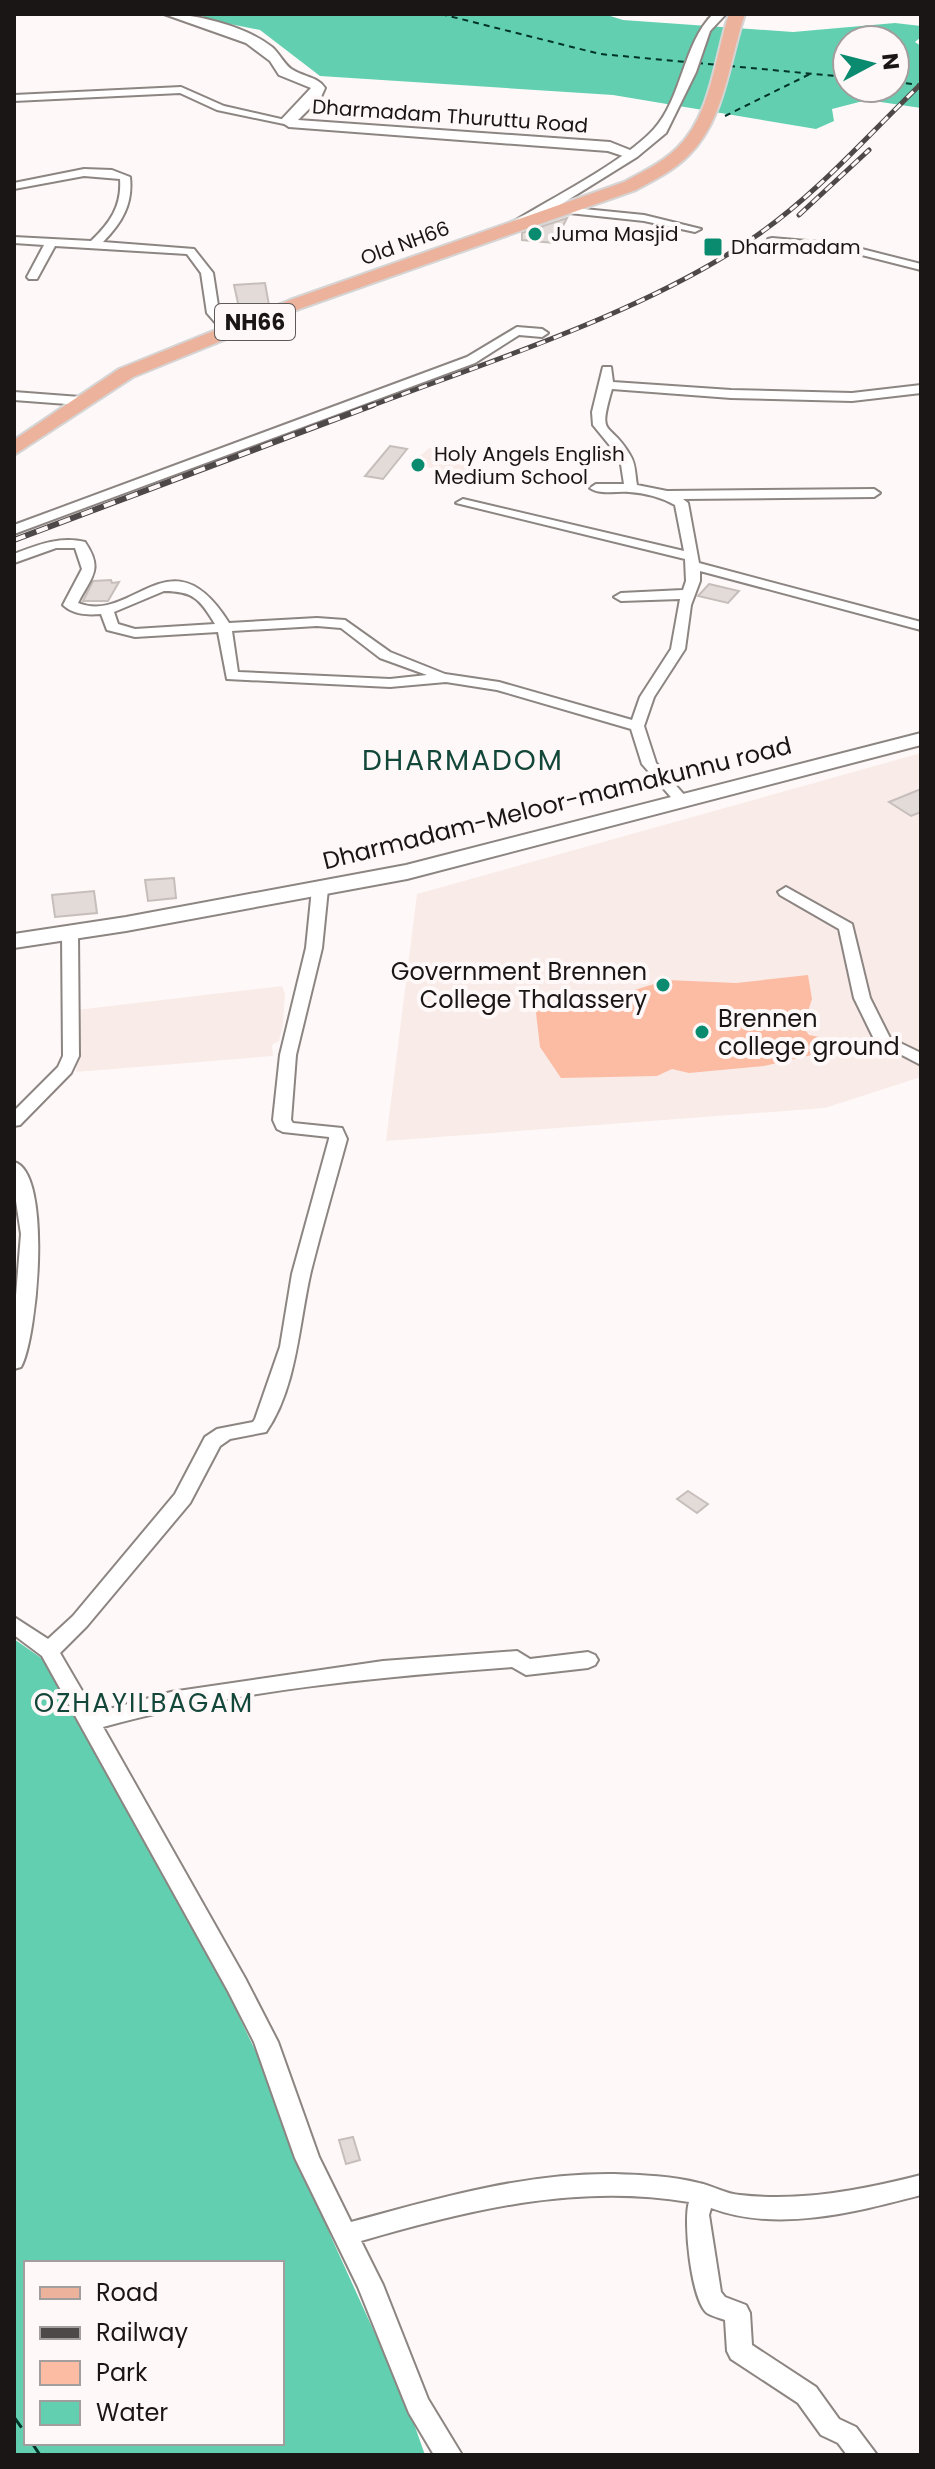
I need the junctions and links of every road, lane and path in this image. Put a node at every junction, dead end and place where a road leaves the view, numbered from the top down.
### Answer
1 (171, 14) edge
2 (725, 18) edge
3 (14, 98) edge
4 (289, 122) junction
5 (632, 154) junction
6 (14, 186) edge
7 (564, 210) junction
8 (513, 228) junction
9 (695, 229) dead end
10 (14, 240) edge
11 (772, 241) dead end
12 (51, 242) junction
13 (95, 244) junction
14 (921, 267) edge
15 (33, 277) dead end
16 (230, 332) junction
17 (542, 333) dead end
18 (607, 370) dead end
19 (609, 385) junction
20 (921, 389) edge
21 (14, 396) edge
22 (80, 401) junction
23 (14, 449) edge
24 (596, 488) dead end
25 (632, 488) junction
26 (874, 493) dead end
27 (667, 495) junction
28 (463, 503) dead end
29 (14, 530) edge
30 (14, 559) edge
31 (691, 561) junction
32 (689, 594) junction
33 (621, 597) dead end
34 (106, 610) junction
35 (921, 626) edge
36 (224, 627) junction
37 (446, 678) junction
38 (637, 726) junction
39 (921, 739) edge
40 (682, 801) junction
41 (320, 889) junction
42 (786, 892) dead end
43 (70, 933) junction
44 (14, 941) edge
45 (921, 1060) edge
46 (14, 1121) edge
47 (14, 1167) edge
48 (14, 1363) edge
49 (14, 1624) edge
50 (49, 1651) junction
51 (588, 1660) dead end
52 (89, 1723) junction
53 (921, 2185) edge
54 (703, 2194) junction
55 (347, 2234) junction
56 (449, 2455) edge
57 (864, 2455) edge

1 - 4 main road, Dharmadam Thuruttu Road
2 - 5 street
2 - 7 main road, Old NH66 / NH66
3 - 4 street
4 - 5 main road, Dharmadam Thuruttu Road
5 - 8 street
6 - 13 street
7 - 8 main road, Old NH66 / NH66
7 - 9 street
8 - 16 main road, Old NH66 / NH66
10 - 12 street
11 - 14 street
12 - 13 street
12 - 15 street
13 - 16 street
16 - 22 main road, Old NH66 / NH66
17 - 29 street
18 - 19 street
19 - 20 street
19 - 25 street
21 - 22 street
22 - 23 main road, Old NH66 / NH66
24 - 25 street
25 - 27 street
26 - 27 street
27 - 31 street
28 - 31 street
30 - 34 street
31 - 32 street
31 - 35 street
32 - 33 street
32 - 38 street
34 - 36 street
34 - 36 street
36 - 37 street
36 - 37 street
37 - 38 street
38 - 40 street
39 - 40 main road, Dharmadam-Meloor-mamakunnu road
40 - 41 main road, Dharmadam-Meloor-mamakunnu road
41 - 43 main road, Dharmadam-Meloor-mamakunnu road
41 - 50 street
42 - 45 street
43 - 44 main road, Dharmadam-Meloor-mamakunnu road
43 - 46 street
47 - 48 street
49 - 50 street
50 - 52 street
51 - 52 street
52 - 55 street
53 - 54 street
54 - 55 street
54 - 57 street
55 - 56 street

